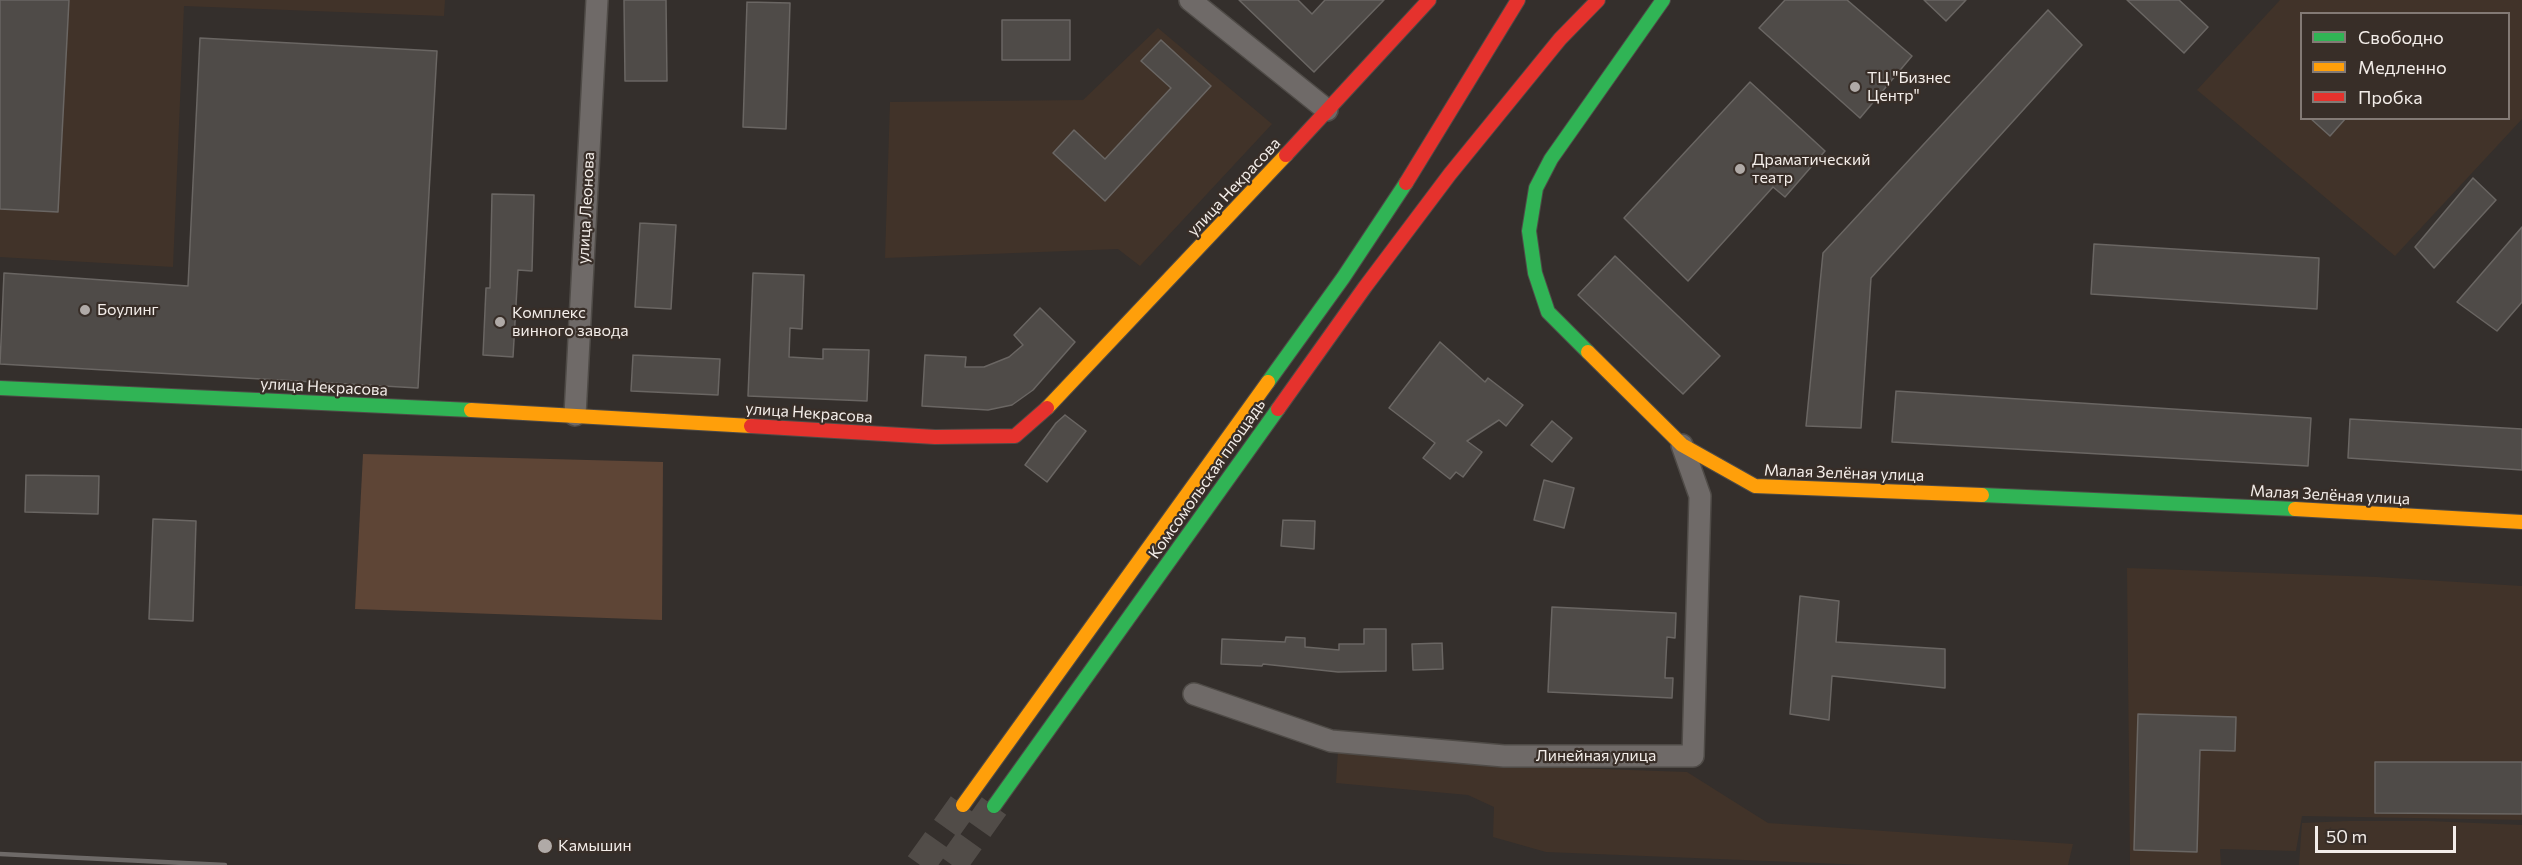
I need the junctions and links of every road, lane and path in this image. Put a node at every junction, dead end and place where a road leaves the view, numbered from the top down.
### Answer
1 (597, 0) edge
2 (1191, 0) edge
3 (1429, 0) edge
4 (1518, 0) edge
5 (1598, 0) edge
6 (1663, 0) edge
7 (1327, 110) junction
8 (0, 388) edge
9 (575, 415) junction
10 (1682, 445) junction
11 (2522, 522) edge
12 (1194, 694) dead end
13 (963, 805) tunnel mouth
14 (994, 807) tunnel mouth

1 - 9 street, улица Леонова
2 - 7 street
3 - 7 street, улица Некрасова
4 - 13 street
5 - 14 street, Комсомольская площадь
6 - 10 street, Малая Зелёная улица
7 - 9 street, улица Некрасова
8 - 9 street, улица Некрасова
10 - 11 street, Малая Зелёная улица
10 - 12 street, Линейная улица

